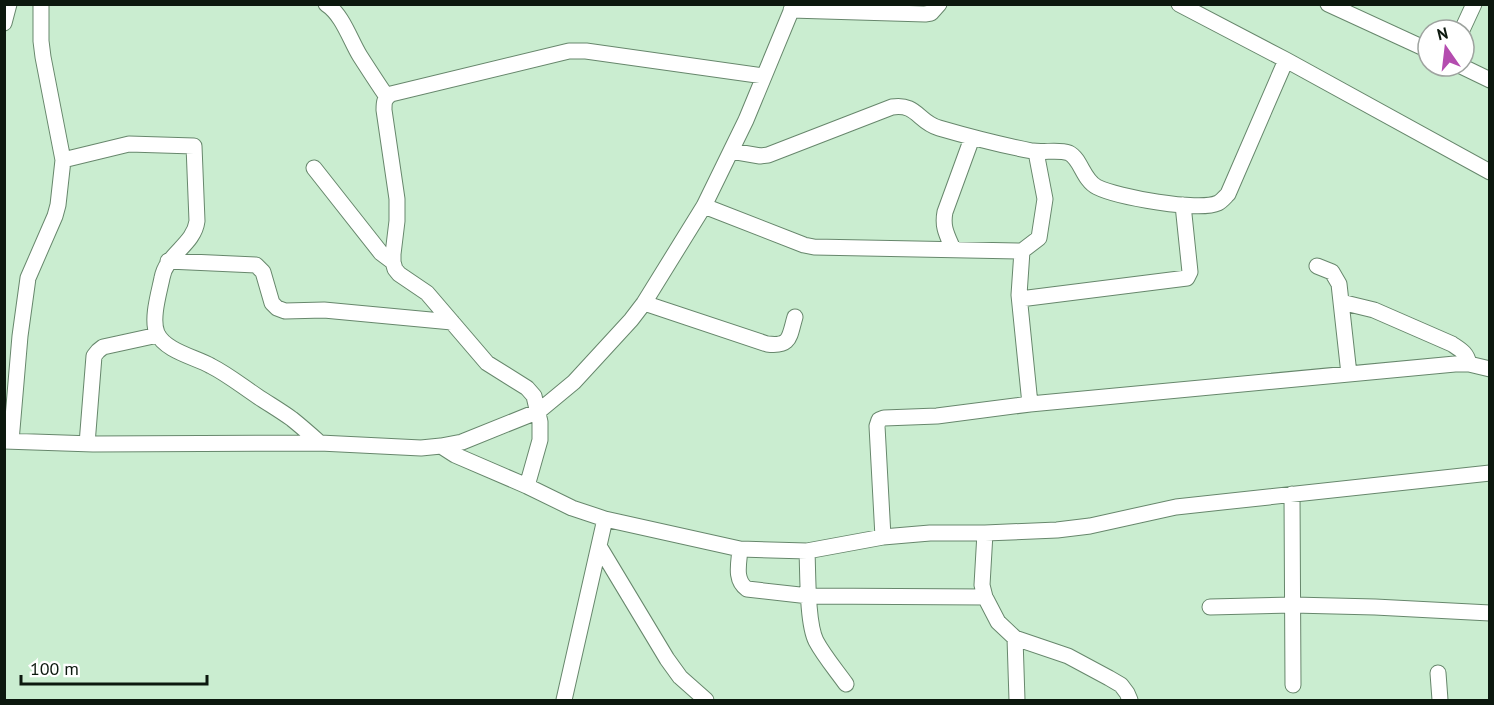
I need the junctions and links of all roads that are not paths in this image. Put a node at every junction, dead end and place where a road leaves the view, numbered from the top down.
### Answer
1 (9, 4) edge
2 (41, 4) edge
3 (326, 4) edge
4 (939, 4) edge
5 (1179, 4) edge
6 (1328, 4) edge
7 (1474, 4) edge
8 (792, 7) edge
9 (1468, 18) edge
10 (4, 22) edge
11 (1416, 44) edge
12 (1286, 60) junction
13 (1476, 73) edge
14 (764, 76) junction
15 (1490, 80) edge
16 (387, 97) junction
17 (972, 138) junction
18 (730, 151) junction
19 (1036, 152) junction
20 (63, 160) junction
21 (314, 168) dead end
22 (1490, 172) edge
23 (1183, 205) junction
24 (704, 206) junction
25 (953, 249) junction
26 (1022, 251) junction
27 (168, 261) junction
28 (393, 262) junction
29 (1317, 266) dead end
30 (1020, 299) junction
31 (1341, 302) junction
32 (644, 303) junction
33 (795, 317) dead end
34 (452, 322) junction
35 (158, 335) junction
36 (1470, 364) junction
37 (1490, 369) edge
38 (1349, 374) junction
39 (1030, 404) junction
40 (539, 411) junction
41 (8, 441) edge
42 (320, 443) junction
43 (87, 444) junction
44 (441, 446) junction
45 (1490, 472) edge
46 (527, 486) junction
47 (1292, 494) junction
48 (605, 519) junction
49 (985, 533) junction
50 (883, 537) junction
51 (599, 546) junction
52 (740, 549) junction
53 (807, 551) junction
54 (809, 596) junction
55 (985, 597) junction
56 (1293, 605) junction
57 (1210, 607) dead end
58 (1490, 613) edge
59 (1015, 638) junction
60 (1438, 673) dead end
61 (846, 684) dead end
62 (1293, 685) dead end
63 (564, 700) edge
64 (706, 700) edge
65 (1017, 700) edge
66 (1130, 700) edge
67 (1440, 700) edge

1 - 10 street
2 - 20 street
3 - 16 street
4 - 8 street
5 - 12 street
6 - 11 street
7 - 9 street
8 - 14 street
12 - 22 street
12 - 23 street
13 - 15 street
14 - 16 street
14 - 18 street
16 - 28 street
17 - 18 street
17 - 19 street
17 - 25 street
18 - 24 street
19 - 23 street
19 - 26 street
20 - 27 street
20 - 41 street
21 - 28 street
23 - 30 street
24 - 25 street
24 - 32 street
25 - 26 street
26 - 30 street
27 - 34 street
27 - 35 street
28 - 34 street
29 - 31 street
30 - 39 street
31 - 36 street
31 - 38 street
32 - 33 street
32 - 40 street
34 - 40 street
35 - 42 street
35 - 43 street
36 - 37 street
36 - 38 street
38 - 39 street
39 - 50 street
40 - 44 street
40 - 46 street
41 - 43 street
42 - 43 street
42 - 44 street
44 - 46 street
45 - 47 street
46 - 48 street
47 - 49 street
47 - 56 street
48 - 51 street
48 - 52 street
49 - 50 street
49 - 55 street
50 - 53 street
51 - 63 street
51 - 64 street
52 - 53 street
52 - 54 street
53 - 54 street
54 - 55 street
54 - 61 street
55 - 59 street
56 - 57 street
56 - 58 street
56 - 62 street
59 - 65 street
59 - 66 street
60 - 67 street

